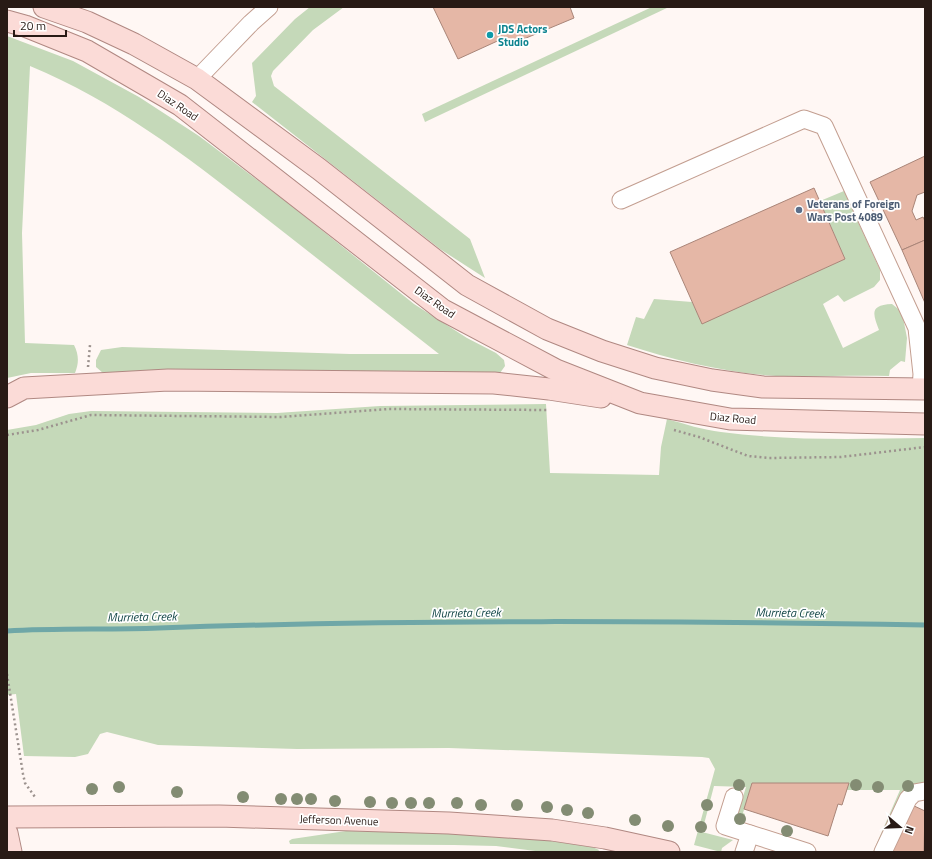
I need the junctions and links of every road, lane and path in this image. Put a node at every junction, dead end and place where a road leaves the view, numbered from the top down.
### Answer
1 (44, 7) edge
2 (260, 10) edge
3 (7, 21) edge
4 (197, 79) junction
5 (621, 200) dead end
6 (923, 389) edge
7 (7, 397) edge
8 (640, 403) junction
9 (549, 410) dead end
10 (925, 424) edge
11 (668, 428) dead end
12 (7, 434) edge
13 (925, 447) edge
14 (7, 674) edge
15 (925, 790) edge
16 (734, 797) dead end
17 (35, 798) dead end
18 (7, 816) edge
19 (7, 833) edge
20 (754, 841) edge
21 (11, 852) edge
22 (670, 852) edge
23 (744, 852) edge
24 (807, 852) edge
25 (883, 852) edge

1 - 4 main road
2 - 4 street
3 - 8 main road, Diaz Road
4 - 6 main road
5 - 6 street
7 - 8 main road
8 - 10 main road, Diaz Road
9 - 12 path
11 - 13 path
14 - 17 path
15 - 25 street
16 - 20 street
18 - 22 main road, Jefferson Avenue
19 - 21 main road
20 - 23 street
20 - 24 street

